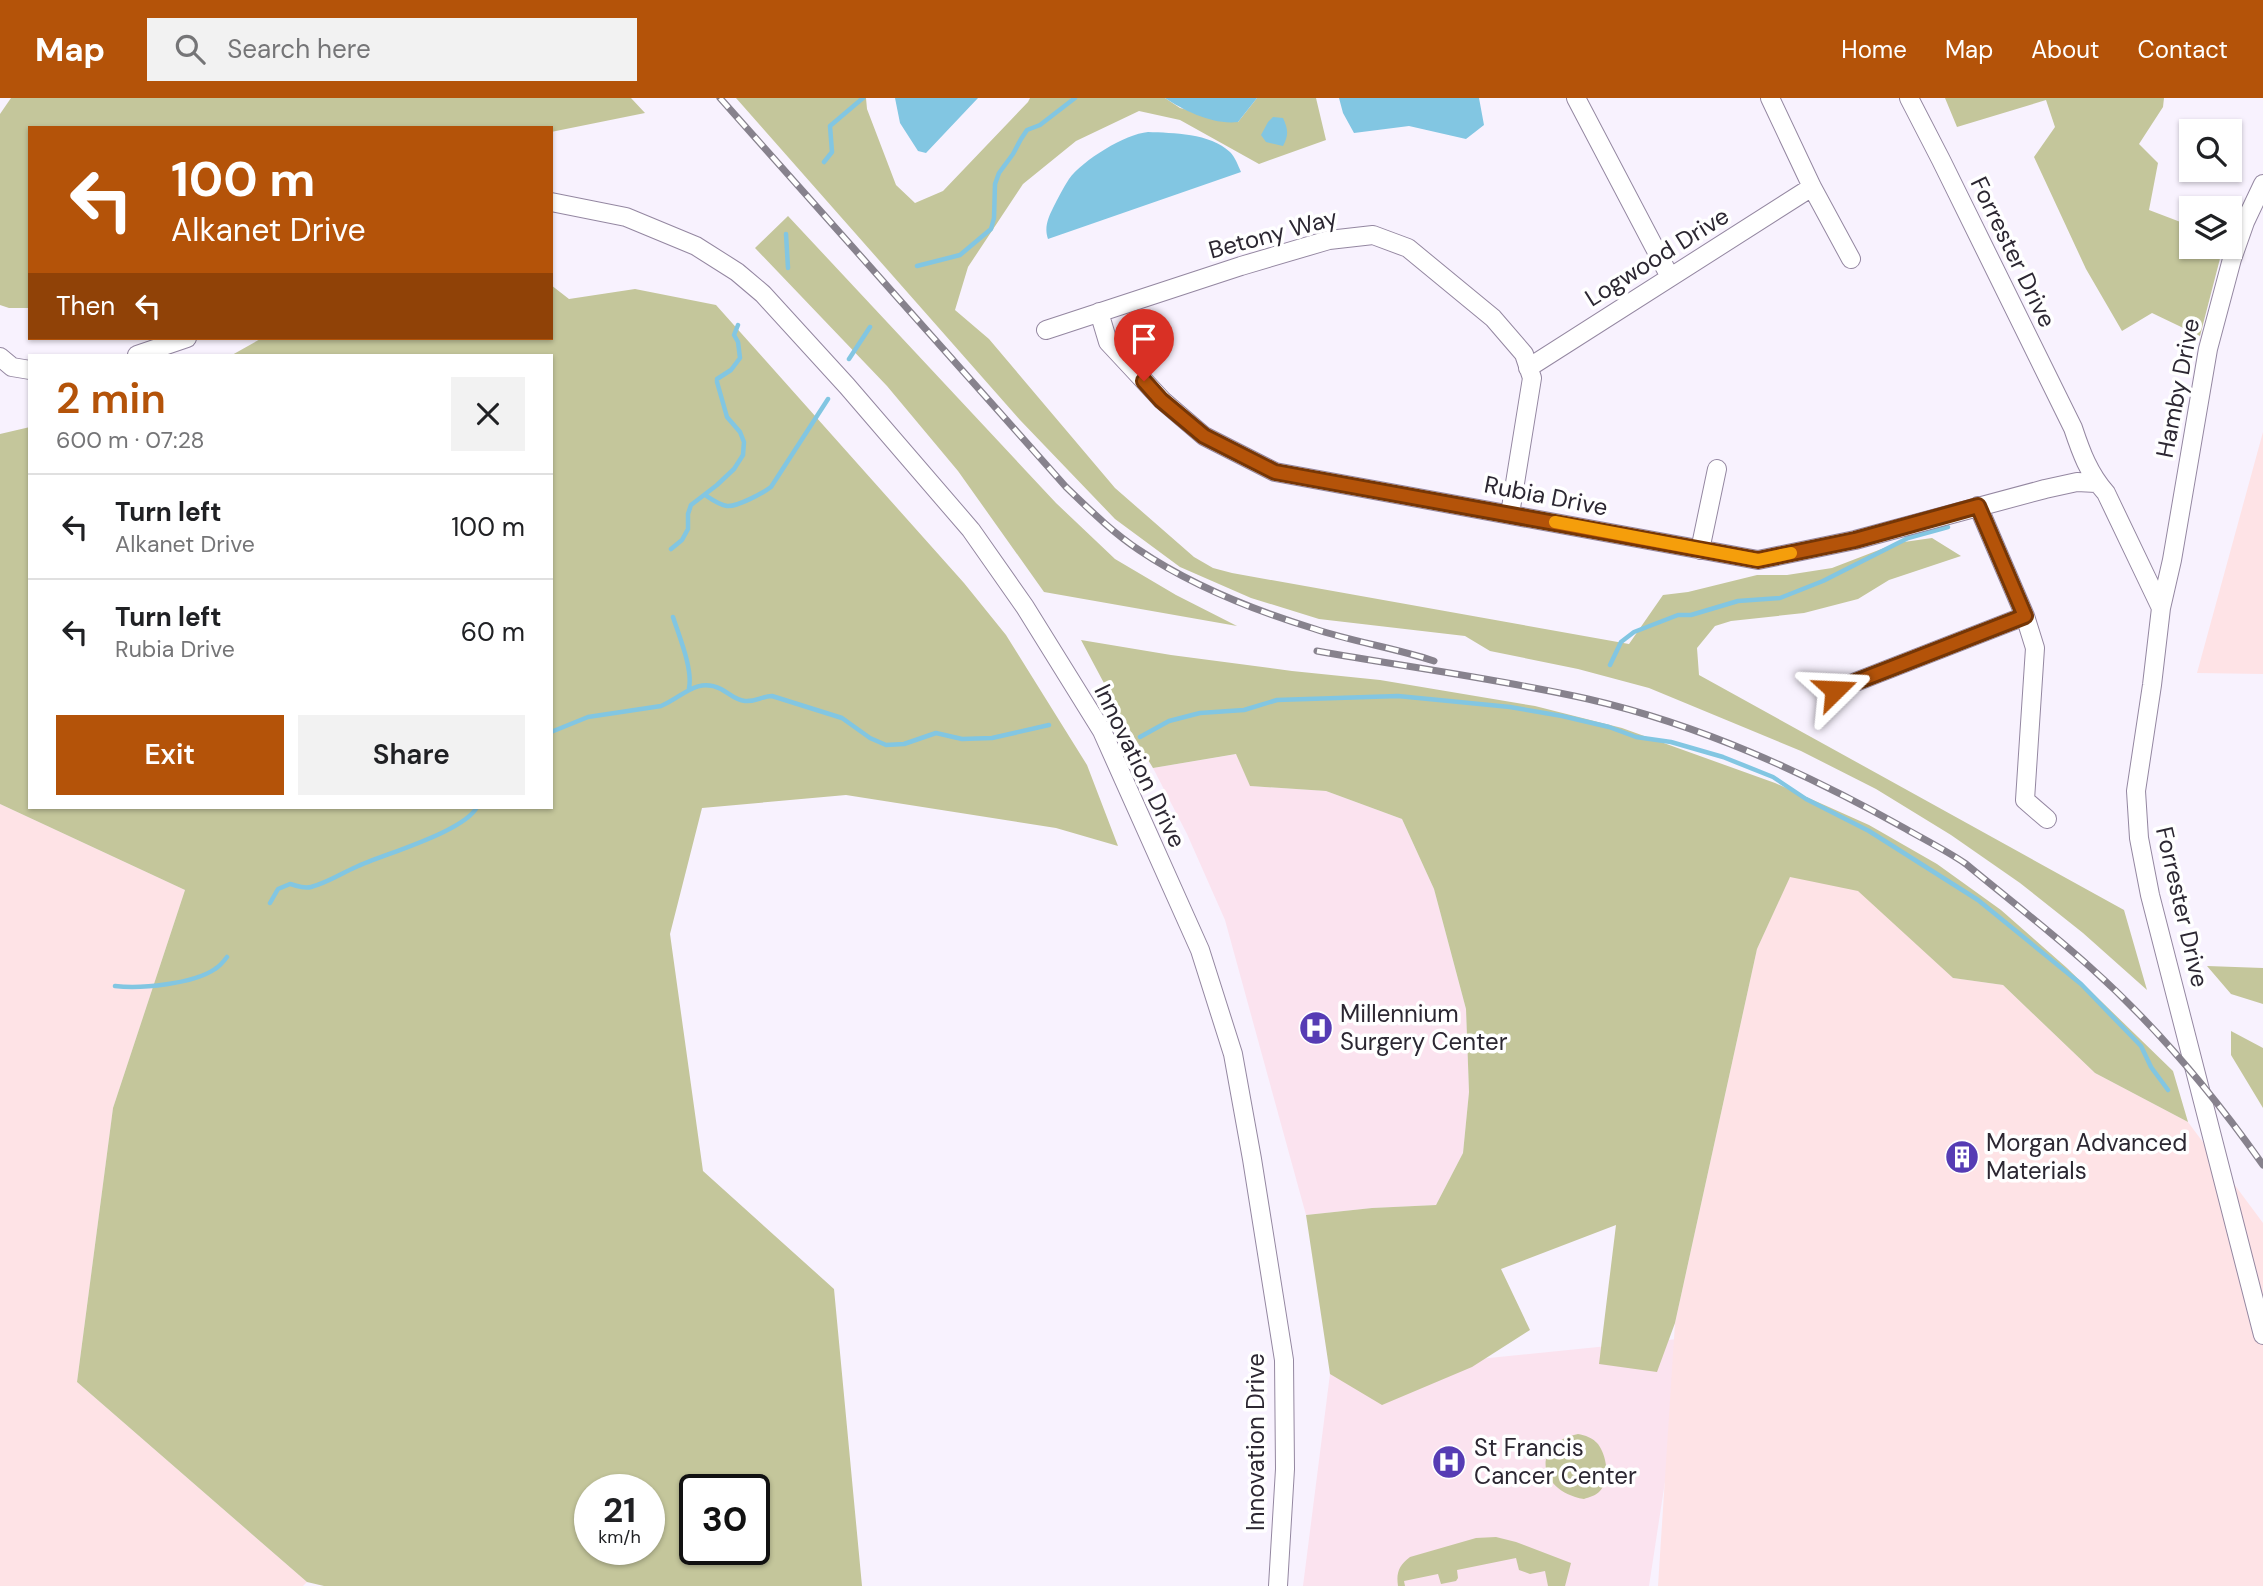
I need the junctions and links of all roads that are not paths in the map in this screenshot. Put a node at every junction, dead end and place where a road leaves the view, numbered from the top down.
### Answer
1 (1576, 98) edge
2 (1770, 98) edge
3 (1909, 98) edge
4 (2263, 184) edge
5 (1812, 187) junction
6 (553, 202) edge
7 (1851, 259) dead end
8 (1670, 277) junction
9 (1098, 312) junction
10 (1046, 330) dead end
11 (181, 340) edge
12 (140, 354) edge
13 (1528, 368) junction
14 (2073, 428) junction
15 (2082, 458) junction
16 (1717, 469) dead end
17 (2101, 488) junction
18 (2045, 489) junction
19 (1978, 506) junction
20 (1510, 514) junction
21 (1700, 550) junction
22 (2161, 608) junction
23 (2025, 616) junction
24 (1835, 690) dead end
25 (2047, 820) dead end
26 (2263, 1335) edge
27 (1278, 1586) edge

1 - 8 street
2 - 5 street
3 - 14 street, Forrester Drive
4 - 22 street, Hamby Drive
5 - 7 street
5 - 8 street, Logwood Drive
6 - 27 street, Innovation Drive
8 - 13 street, Logwood Drive
9 - 10 street, Betony Way
9 - 13 street, Betony Way
9 - 20 street, Rubia Drive
11 - 12 street
13 - 20 street
14 - 15 street, Forrester Drive
14 - 17 street, Forrester Drive
15 - 17 street, Forrester Drive
15 - 18 street, Rubia Drive
16 - 21 street
17 - 18 street, Rubia Drive
17 - 22 street, Forrester Drive
18 - 19 street, Rubia Drive
19 - 21 street, Rubia Drive
19 - 23 street
20 - 21 street, Rubia Drive
22 - 26 street, Forrester Drive
23 - 24 street
23 - 25 street

